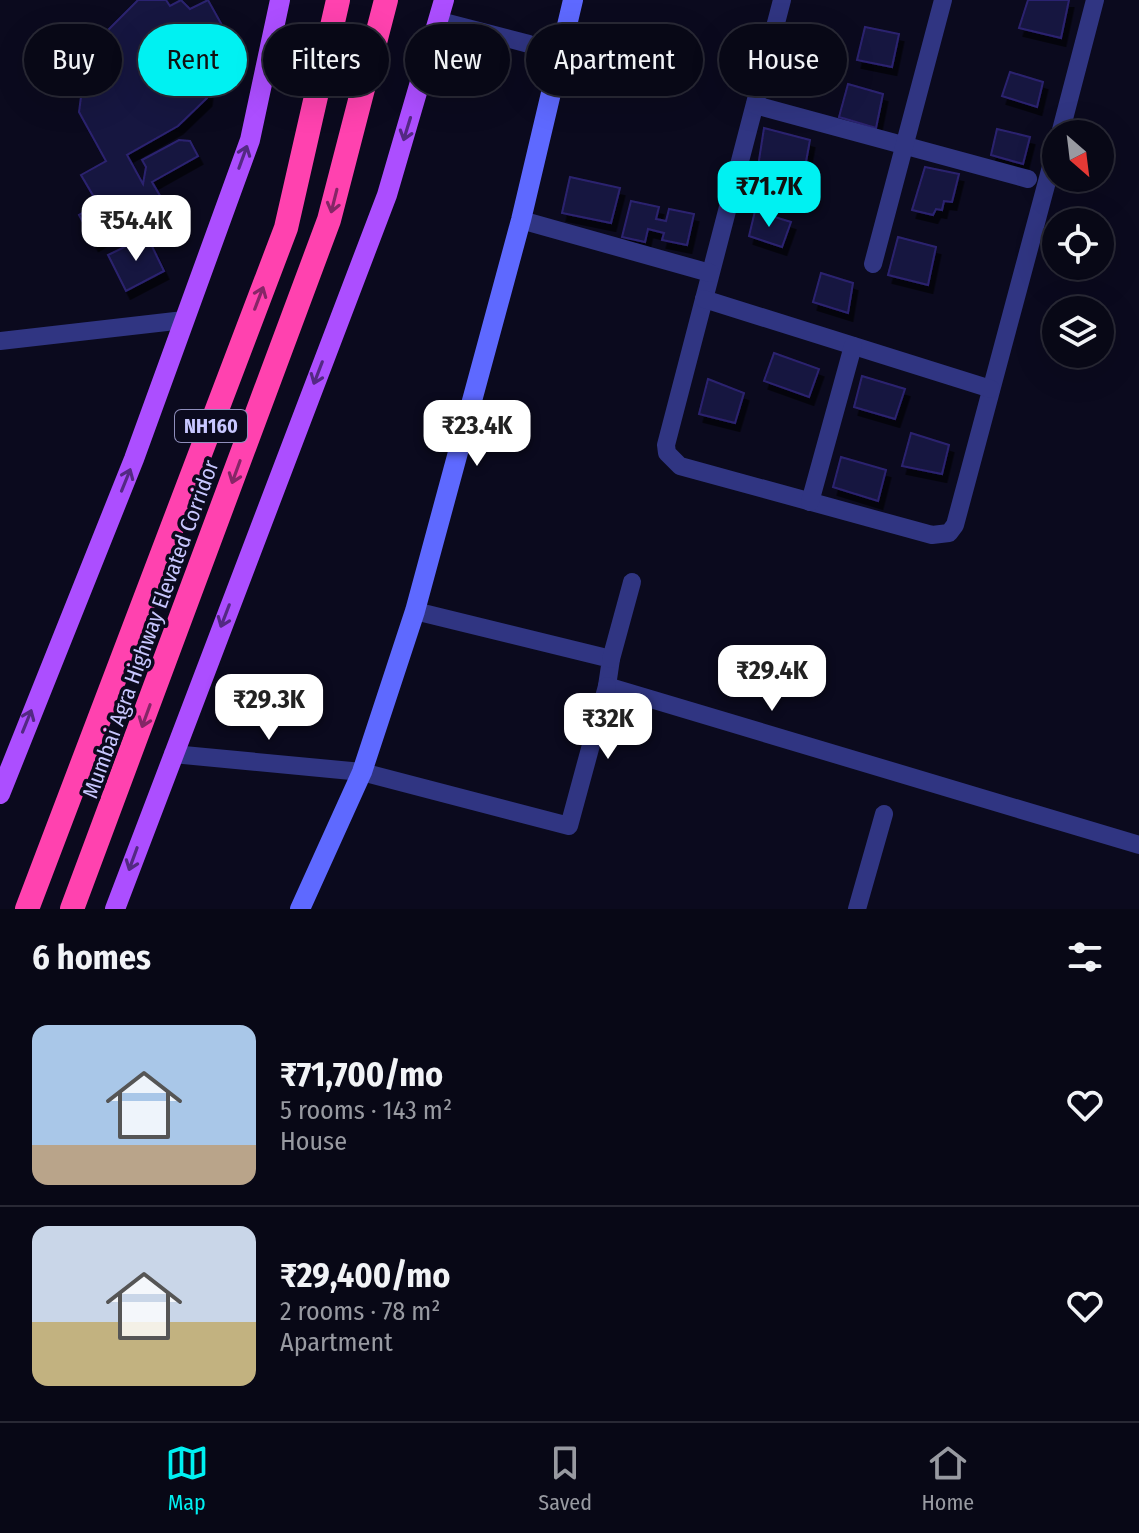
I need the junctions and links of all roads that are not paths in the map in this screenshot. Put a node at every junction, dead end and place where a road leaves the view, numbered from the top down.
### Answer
1 (280, 0) edge
2 (338, 0) edge
3 (386, 0) edge
4 (444, 0) edge
5 (573, 0) edge
6 (782, 0) edge
7 (943, 0) edge
8 (1095, 0) edge
9 (440, 21) junction
10 (526, 43) edge
11 (755, 105) junction
12 (1064, 120) edge
13 (904, 145) junction
14 (1028, 179) dead end
15 (1044, 192) edge
16 (521, 220) junction
17 (873, 264) dead end
18 (710, 273) junction
19 (704, 299) junction
20 (184, 320) junction
21 (0, 341) edge
22 (853, 346) junction
23 (991, 389) junction
24 (810, 502) junction
25 (632, 582) dead end
26 (415, 611) junction
27 (611, 659) junction
28 (607, 686) junction
29 (173, 754) junction
30 (362, 772) junction
31 (0, 794) edge
32 (884, 814) dead end
33 (1139, 845) edge
34 (27, 909) edge
35 (72, 909) edge
36 (115, 909) edge
37 (300, 909) edge
38 (857, 909) edge

20 -> 1 main road
34 -> 2 highway, Mumbai Agra Highway Elevated Corridor / NH160
3 -> 35 highway, Mumbai Agra Highway Elevated Corridor / NH160
4 - 9 main road
5 - 16 street
6 - 11 street
7 - 13 street
8 - 12 street
9 - 10 street
9 -> 29 main road
11 - 13 street
11 - 18 street
13 - 14 street
13 - 17 street
15 - 23 street
16 - 18 street
16 - 26 street
18 - 19 street
19 - 22 street
19 - 24 street
20 - 21 street
31 -> 20 main road
22 - 23 street
22 - 24 street
23 - 24 street
25 - 27 street
26 - 27 street
26 - 30 street
27 - 28 street
28 - 30 street
28 - 33 street
29 - 30 street
29 -> 36 main road
30 - 37 street
32 - 38 street

